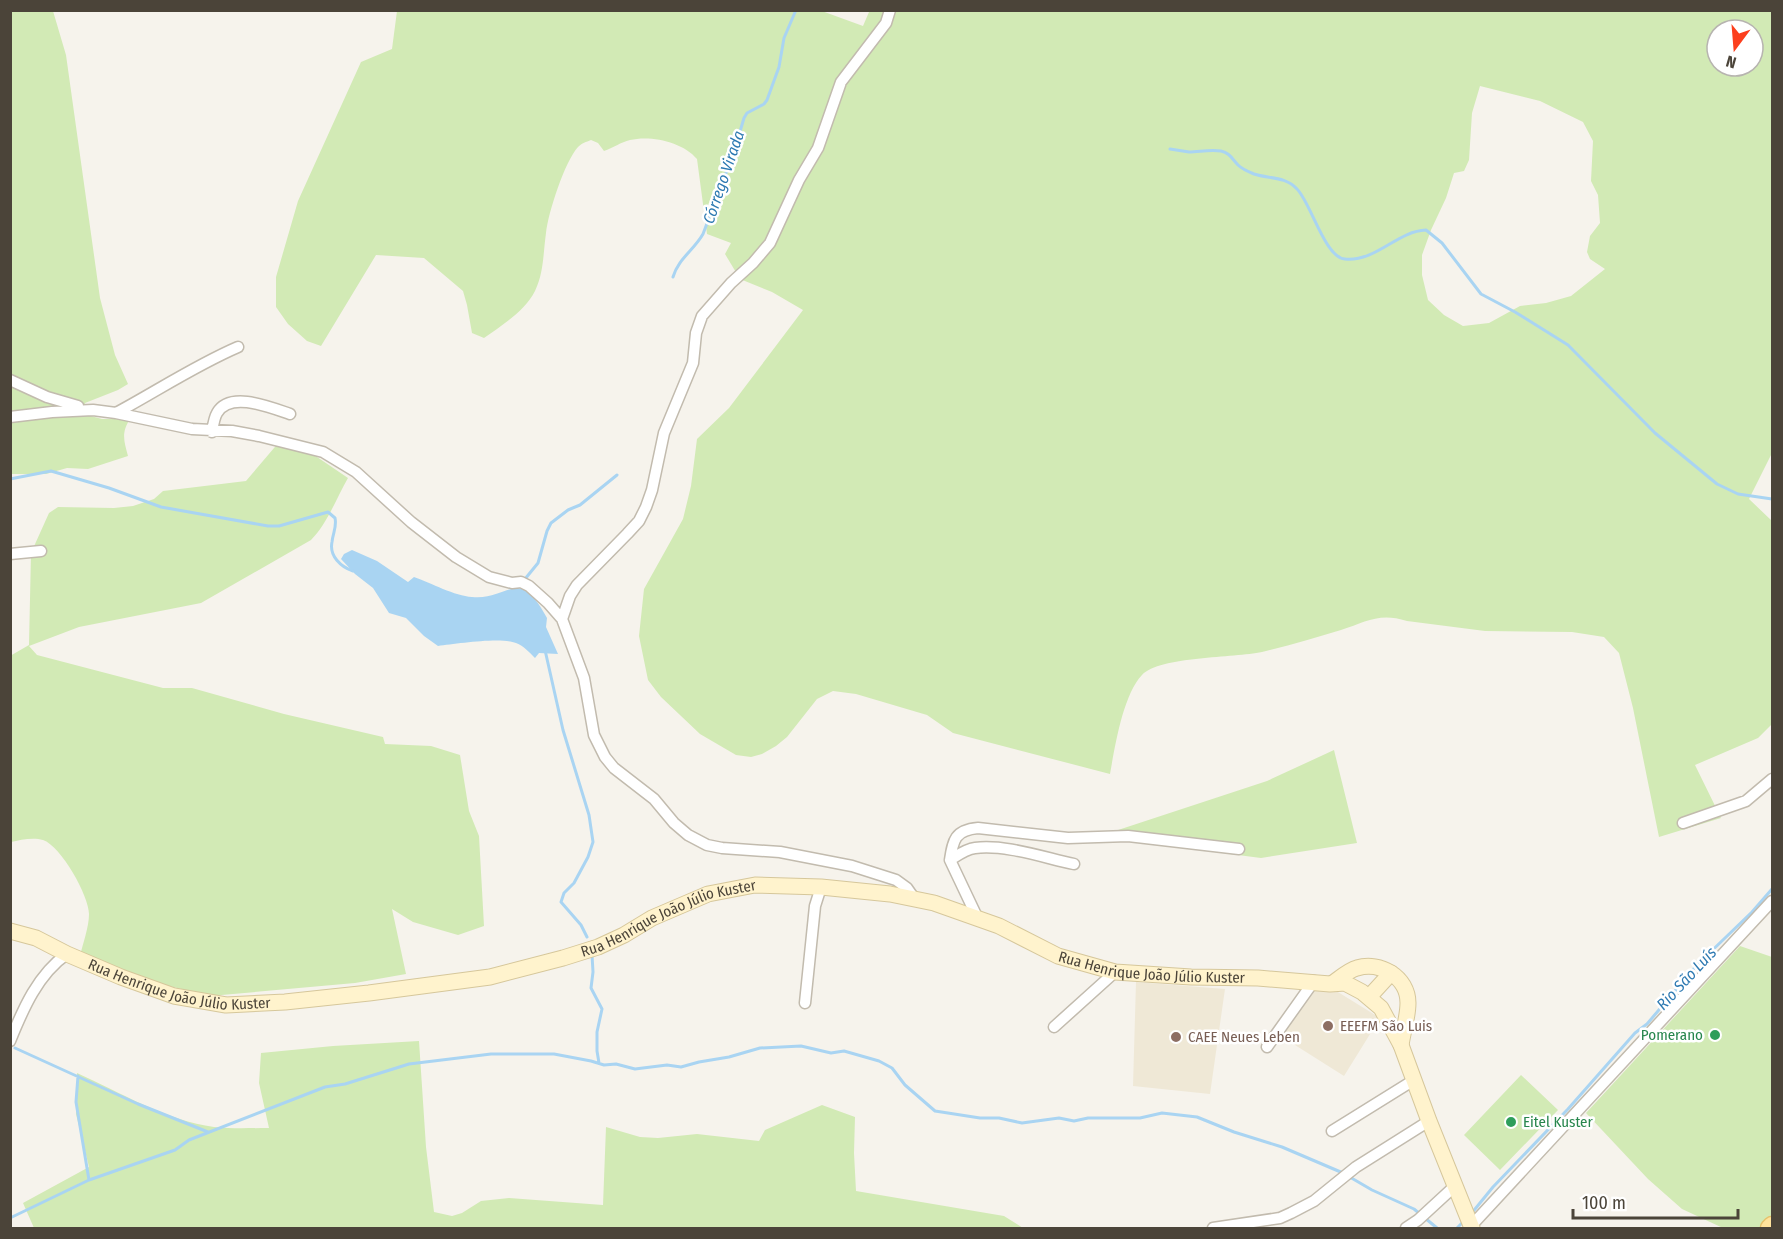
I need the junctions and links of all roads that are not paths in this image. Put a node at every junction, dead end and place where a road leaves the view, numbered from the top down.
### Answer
1 (890, 10) edge
2 (238, 346) dead end
3 (10, 380) edge
4 (93, 410) junction
5 (116, 413) junction
6 (290, 414) dead end
7 (10, 417) edge
8 (212, 432) junction
9 (41, 550) dead end
10 (10, 554) edge
11 (562, 619) junction
12 (1773, 779) edge
13 (1683, 823) dead end
14 (1239, 849) dead end
15 (950, 861) junction
16 (1074, 864) dead end
17 (821, 887) junction
18 (914, 898) junction
19 (1773, 901) edge
20 (976, 917) junction
21 (10, 931) edge
22 (67, 954) junction
23 (1115, 972) junction
24 (1391, 974) junction
25 (1314, 981) junction
26 (1330, 984) junction
27 (1369, 997) junction
28 (1407, 998) junction
29 (805, 1003) dead end
30 (1384, 1013) junction
31 (14, 1020) edge
32 (1054, 1027) dead end
33 (10, 1041) edge
34 (1401, 1045) junction
35 (1267, 1047) dead end
36 (1414, 1080) junction
37 (1429, 1121) junction
38 (1332, 1131) dead end
39 (1459, 1192) junction
40 (1773, 1225) edge
41 (1471, 1226) edge
42 (1213, 1228) edge
43 (1406, 1228) edge
44 (1769, 1228) edge

1 - 11 street
2 - 5 street
3 - 4 street
4 - 5 street
4 - 7 street
5 - 8 street
6 - 8 street
8 - 11 street
9 - 10 street
11 - 18 street
12 - 13 street
14 - 15 street
15 - 16 street
15 - 20 street
17 - 18 street, Rua Henrique João Júlio Kuster
17 - 22 street, Rua Henrique João Júlio Kuster
17 - 29 street
18 - 20 street, Rua Henrique João Júlio Kuster
19 - 41 street
20 - 23 street, Rua Henrique João Júlio Kuster
21 - 22 street, Rua Henrique João Júlio Kuster
22 - 31 street
23 - 25 street, Rua Henrique João Júlio Kuster
23 - 32 street
24 - 26 street
24 - 27 street
24 - 28 street
25 - 26 street, Rua Henrique João Júlio Kuster
25 - 35 street
26 - 27 street, Rua Henrique João Júlio Kuster
27 - 30 street, Rua Henrique João Júlio Kuster
28 - 30 street
28 - 34 street, Rua Henrique João Júlio Kuster
30 - 34 street, Rua Henrique João Júlio Kuster
31 - 33 street
34 - 36 street, Rua Henrique João Júlio Kuster
36 - 37 street, Rua Henrique João Júlio Kuster
36 - 38 street
37 - 39 street, Rua Henrique João Júlio Kuster
37 - 42 street
39 - 41 street, Rua Henrique João Júlio Kuster
39 - 43 street
40 - 44 main road

